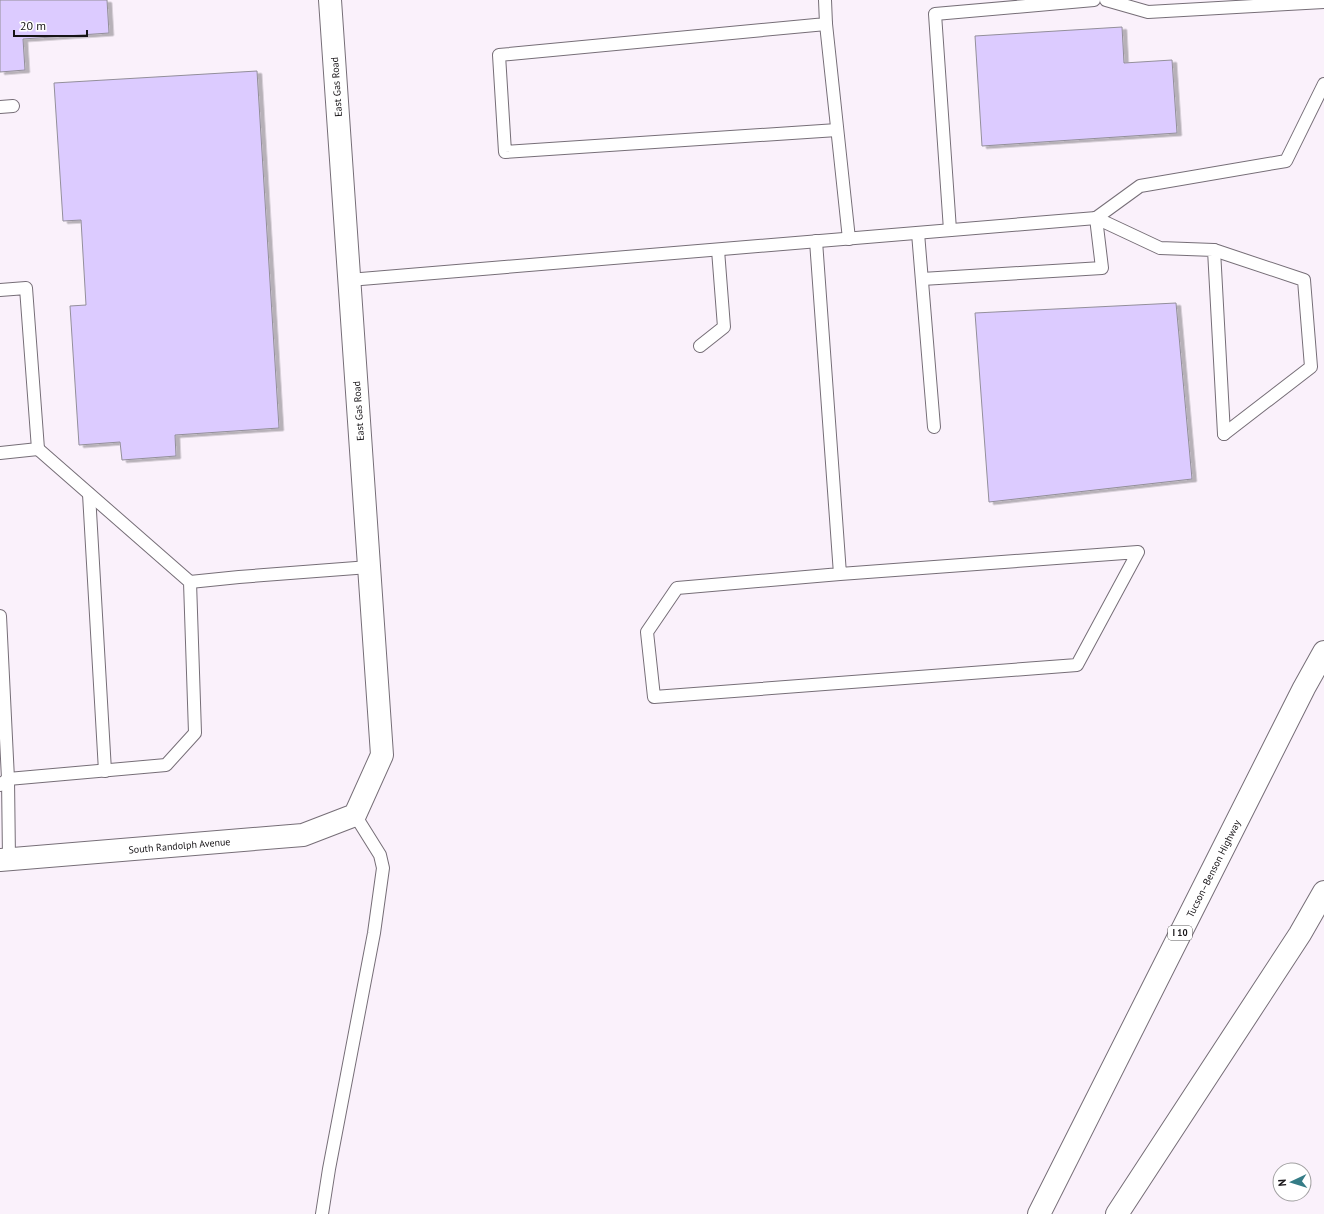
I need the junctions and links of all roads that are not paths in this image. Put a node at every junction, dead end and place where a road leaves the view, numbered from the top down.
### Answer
1 (330, 0) edge
2 (825, 0) edge
3 (1094, 0) edge
4 (1106, 0) edge
5 (1324, 2) edge
6 (826, 24) junction
7 (1324, 84) edge
8 (13, 106) dead end
9 (0, 107) edge
10 (837, 130) junction
11 (1096, 218) junction
12 (950, 230) junction
13 (918, 233) junction
14 (849, 239) junction
15 (816, 241) junction
16 (718, 250) junction
17 (1214, 250) junction
18 (349, 280) junction
19 (922, 280) junction
20 (0, 290) edge
21 (700, 346) dead end
22 (934, 427) dead end
23 (38, 449) junction
24 (0, 453) edge
25 (89, 494) junction
26 (369, 567) junction
27 (840, 574) junction
28 (190, 582) junction
29 (0, 616) edge
30 (1324, 652) edge
31 (105, 771) junction
32 (4, 782) edge
33 (355, 816) junction
34 (4, 860) edge
35 (1324, 892) edge
36 (322, 1214) edge
37 (1038, 1214) edge
38 (1117, 1214) edge

1 - 18 main road, East Gas Road
2 - 6 lane
3 - 12 lane
4 - 5 lane
6 - 10 lane
6 - 10 lane
7 - 11 lane
8 - 9 lane
10 - 14 lane
11 - 12 lane
11 - 17 lane
11 - 19 lane
12 - 13 lane
13 - 14 lane
13 - 19 lane
14 - 15 lane
15 - 16 lane
15 - 27 lane
16 - 18 lane
16 - 21 lane
17 - 17 lane
18 - 26 main road, East Gas Road
19 - 22 lane
20 - 23 lane
23 - 24 lane
23 - 25 lane
25 - 28 lane
25 - 31 lane
26 - 28 lane
26 - 33 main road, East Gas Road
27 - 27 lane
28 - 31 lane
29 - 32 lane
30 - 37 main road, Tucson–Benson Highway / I 10
31 - 32 lane
32 - 34 lane
33 - 34 main road, South Randolph Avenue
33 - 36 lane
35 - 38 main road

